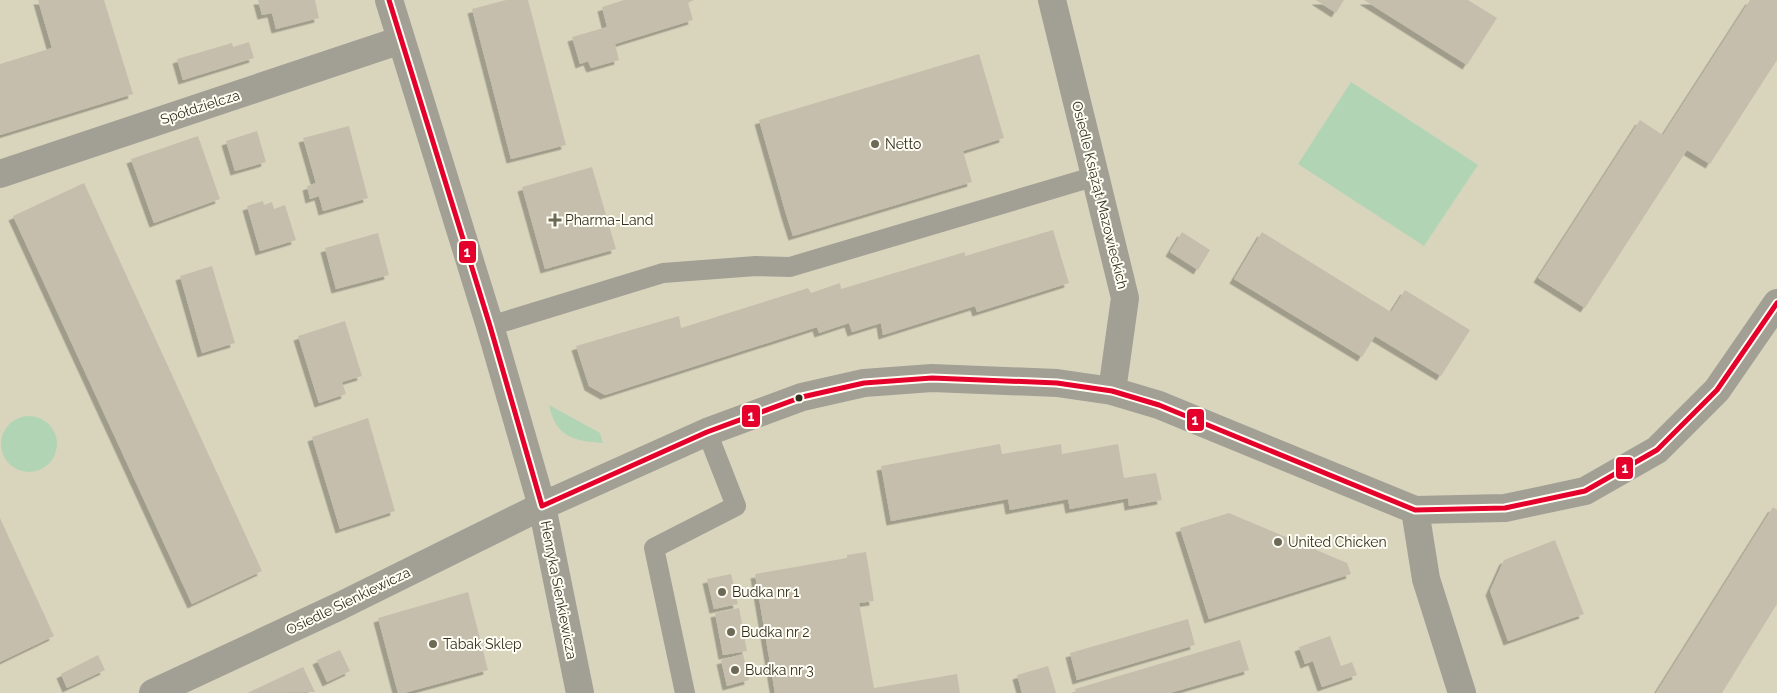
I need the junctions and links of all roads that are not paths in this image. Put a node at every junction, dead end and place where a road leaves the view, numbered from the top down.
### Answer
1 (388, 0) edge
2 (1052, 0) edge
3 (401, 40) junction
4 (0, 174) edge
5 (1096, 176) junction
6 (1777, 303) edge
7 (490, 326) junction
8 (1112, 391) junction
9 (707, 432) junction
10 (542, 506) junction
11 (1415, 510) junction
12 (153, 693) edge
13 (580, 693) edge
14 (685, 693) edge
15 (1462, 693) edge

1 - 3 street, Henryka Sienkiewicza
2 - 5 street, Osiedle Książąt Mazowieckich
3 - 4 street, Spółdzielcza
3 - 7 street, Henryka Sienkiewicza
5 - 7 lane
5 - 8 street, Osiedle Książąt Mazowieckich
6 - 11 street
7 - 10 street, Henryka Sienkiewicza
8 - 9 street, Osiedle Sienkiewicza
8 - 11 street, Osiedle Sienkiewicza
9 - 10 street, Osiedle Sienkiewicza
9 - 14 lane
10 - 12 street, Osiedle Sienkiewicza
10 - 13 street, Henryka Sienkiewicza
11 - 15 street

